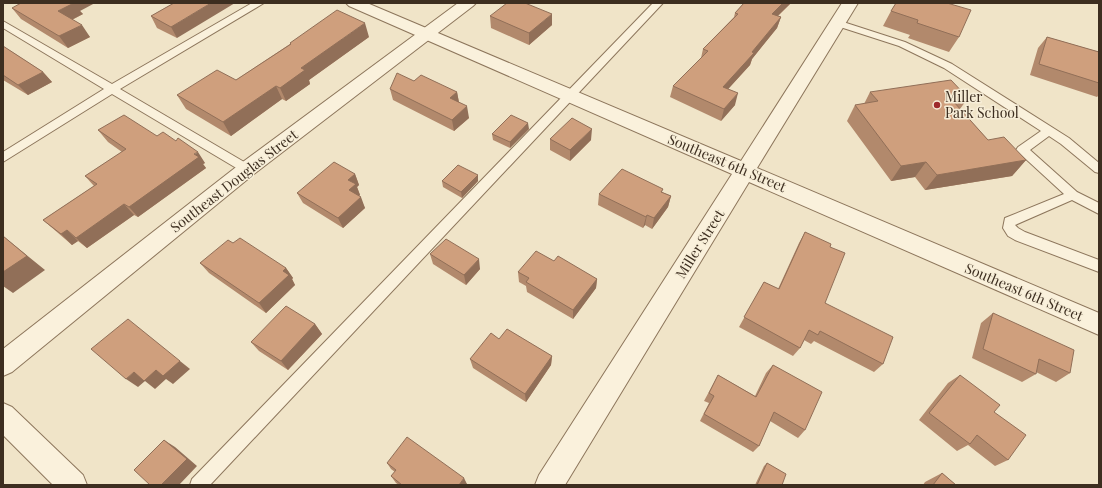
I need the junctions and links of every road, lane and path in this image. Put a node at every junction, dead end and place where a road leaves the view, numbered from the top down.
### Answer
1 (259, 3) edge
2 (354, 3) edge
3 (468, 3) edge
4 (658, 3) edge
5 (850, 3) edge
6 (837, 23) junction
7 (3, 24) edge
8 (427, 35) junction
9 (112, 89) junction
10 (570, 96) junction
11 (1049, 132) junction
12 (3, 158) edge
13 (1099, 169) edge
14 (247, 170) junction
15 (746, 171) junction
16 (1073, 195) junction
17 (1099, 209) edge
18 (1099, 266) edge
19 (1099, 324) edge
20 (3, 364) edge
21 (3, 416) edge
22 (73, 485) edge
23 (198, 485) edge
24 (549, 485) edge

1 - 9 lane
2 - 8 street, Southeast 6th Street
3 - 8 street, Southeast Douglas Street
4 - 10 lane
5 - 6 street, Miller Street
6 - 11 lane
6 - 15 street, Miller Street
7 - 9 lane
8 - 10 street, Southeast 6th Street
8 - 14 street, Southeast Douglas Street
9 - 12 lane
9 - 14 lane
10 - 15 street, Southeast 6th Street
10 - 23 lane
11 - 13 lane
11 - 16 lane
14 - 20 street, Southeast Douglas Street
15 - 19 street, Southeast 6th Street
15 - 24 street, Miller Street
16 - 17 lane
16 - 18 lane
21 - 22 street

